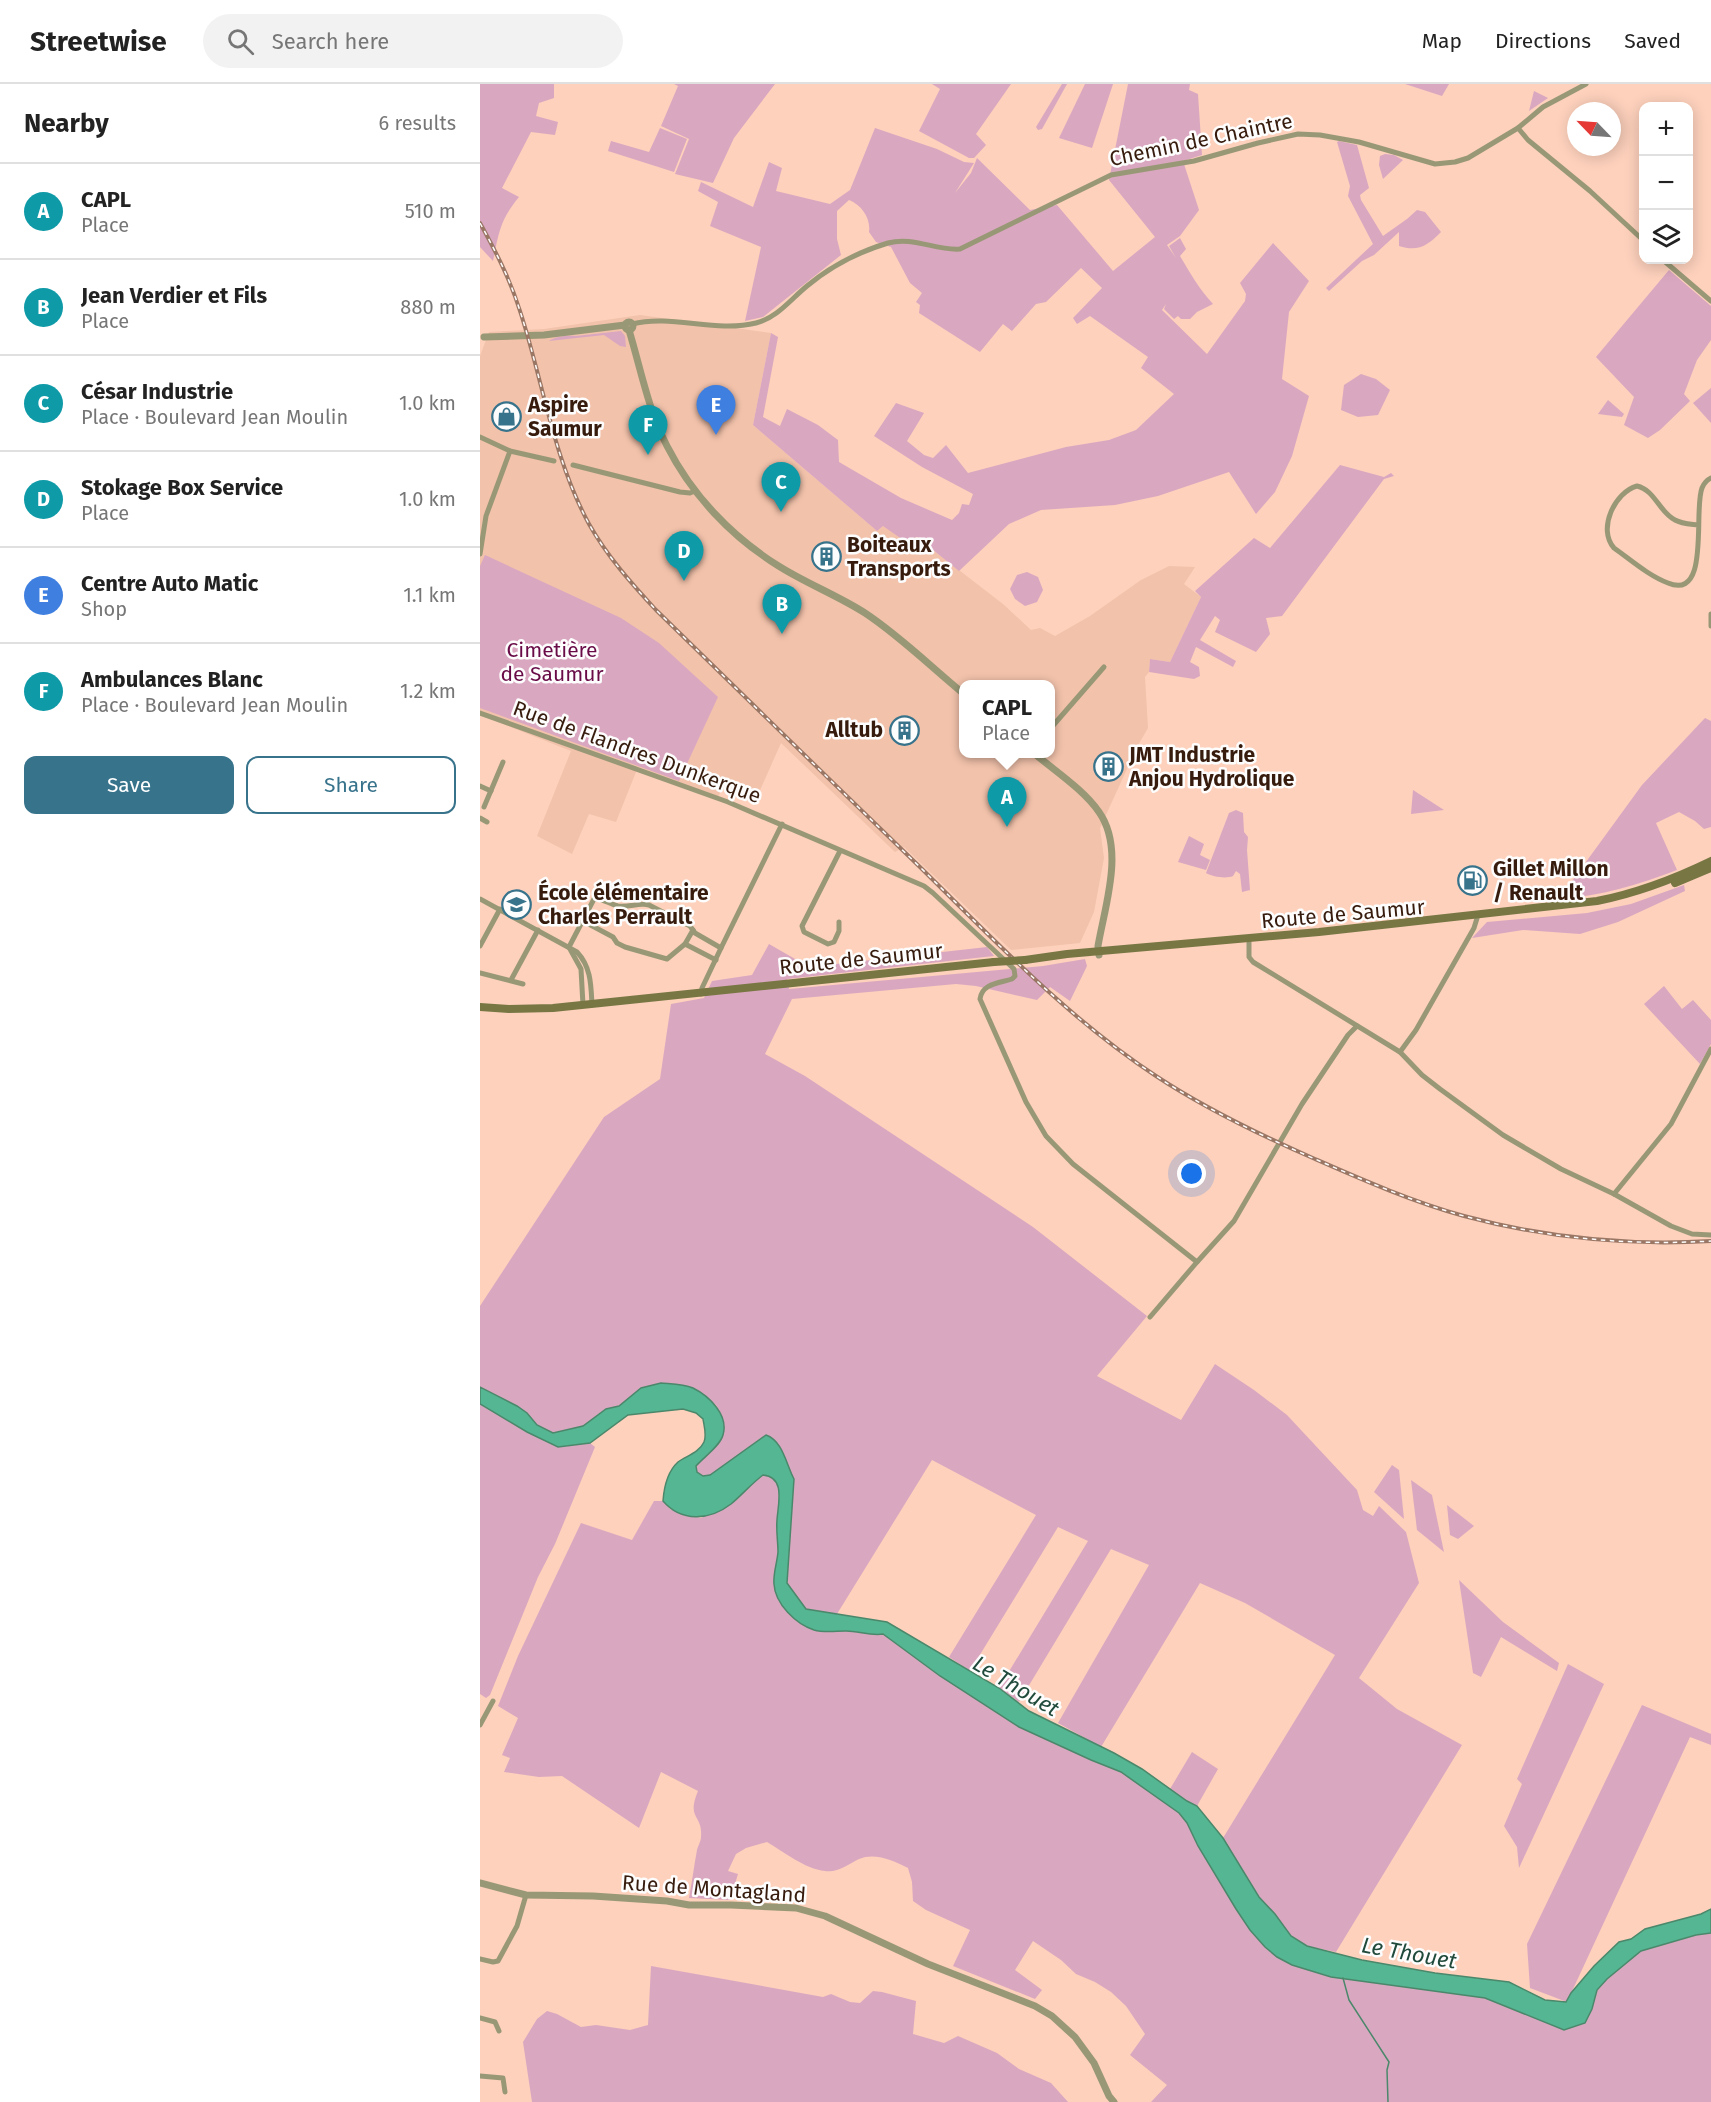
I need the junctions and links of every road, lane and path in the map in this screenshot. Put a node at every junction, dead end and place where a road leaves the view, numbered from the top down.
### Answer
1 (1586, 84) edge
2 (1518, 128) junction
3 (1639, 236) edge
4 (1668, 264) edge
5 (1711, 301) edge
6 (629, 327) junction
7 (482, 337) edge
8 (480, 437) edge
9 (510, 451) junction
10 (554, 461) dead end
11 (573, 465) dead end
12 (1711, 478) edge
13 (695, 491) junction
14 (1698, 525) junction
15 (480, 554) edge
16 (1711, 614) edge
17 (1711, 626) edge
18 (1104, 667) dead end
19 (959, 691) edge
20 (480, 713) edge
21 (1055, 723) edge
22 (1041, 758) edge
23 (503, 762) dead end
24 (480, 786) edge
25 (491, 791) junction
26 (484, 807) dead end
27 (480, 818) edge
28 (487, 822) dead end
29 (782, 824) junction
30 (840, 850) junction
31 (1711, 861) edge
32 (1711, 868) edge
33 (1662, 886) junction
34 (480, 899) edge
35 (500, 909) junction
36 (1478, 917) junction
37 (583, 921) junction
38 (839, 922) dead end
39 (538, 930) junction
40 (693, 930) junction
41 (1249, 940) junction
42 (685, 944) junction
43 (480, 946) edge
44 (569, 947) junction
45 (721, 948) junction
46 (1099, 953) junction
47 (716, 960) junction
48 (480, 973) edge
49 (512, 980) junction
50 (523, 984) dead end
51 (701, 994) junction
52 (587, 1005) junction
53 (480, 1006) edge
54 (1357, 1026) junction
55 (1711, 1049) edge
56 (1400, 1052) junction
57 (1614, 1194) junction
58 (1711, 1234) edge
59 (1197, 1262) junction
60 (1150, 1317) dead end
61 (493, 1701) dead end
62 (480, 1725) edge
63 (480, 1883) edge
64 (526, 1895) junction
65 (480, 1959) edge
66 (480, 2018) edge
67 (499, 2031) dead end
68 (480, 2076) edge
69 (505, 2092) dead end
70 (1114, 2102) edge

1 - 2 street, Chemin de Chaintre
2 - 3 street
2 - 6 street, Chemin de Chaintre
4 - 5 street
6 - 7 street
6 - 13 street
8 - 9 street
9 - 10 street
9 - 15 street
11 - 13 street
12 - 14 street
13 - 19 street
14 - 14 street
16 - 17 street
18 - 21 street
20 - 29 street, Rue de Flandres Dunkerque
22 - 46 street
23 - 25 street
24 - 25 street
25 - 26 street
27 - 28 street
29 - 30 street, Rue de Flandres Dunkerque
29 - 45 street
30 - 38 street
30 - 59 street, Rue de Flandres Dunkerque
31 - 33 main road
32 - 33 main road
33 - 36 main road, Route de Saumur
34 - 35 street
35 - 39 street
35 - 43 street
36 - 41 main road, Route de Saumur
36 - 56 street
37 - 40 street
37 - 42 street
37 - 44 street
39 - 44 street
39 - 49 street
40 - 42 street
40 - 45 street
41 - 46 main road, Route de Saumur
41 - 54 street
42 - 47 street
44 - 52 street
45 - 47 street
46 - 51 main road, Route de Saumur, bridge
47 - 51 street
48 - 49 street
49 - 50 street
51 - 52 main road, Route de Saumur
52 - 53 main road, Route de Saumur
54 - 56 street
54 - 59 street
55 - 57 street
56 - 57 street
57 - 58 street
59 - 60 street
61 - 62 street
63 - 64 street, Rue de Montagland
64 - 65 street
64 - 70 street, Rue de Montagland
66 - 67 street
68 - 69 street

